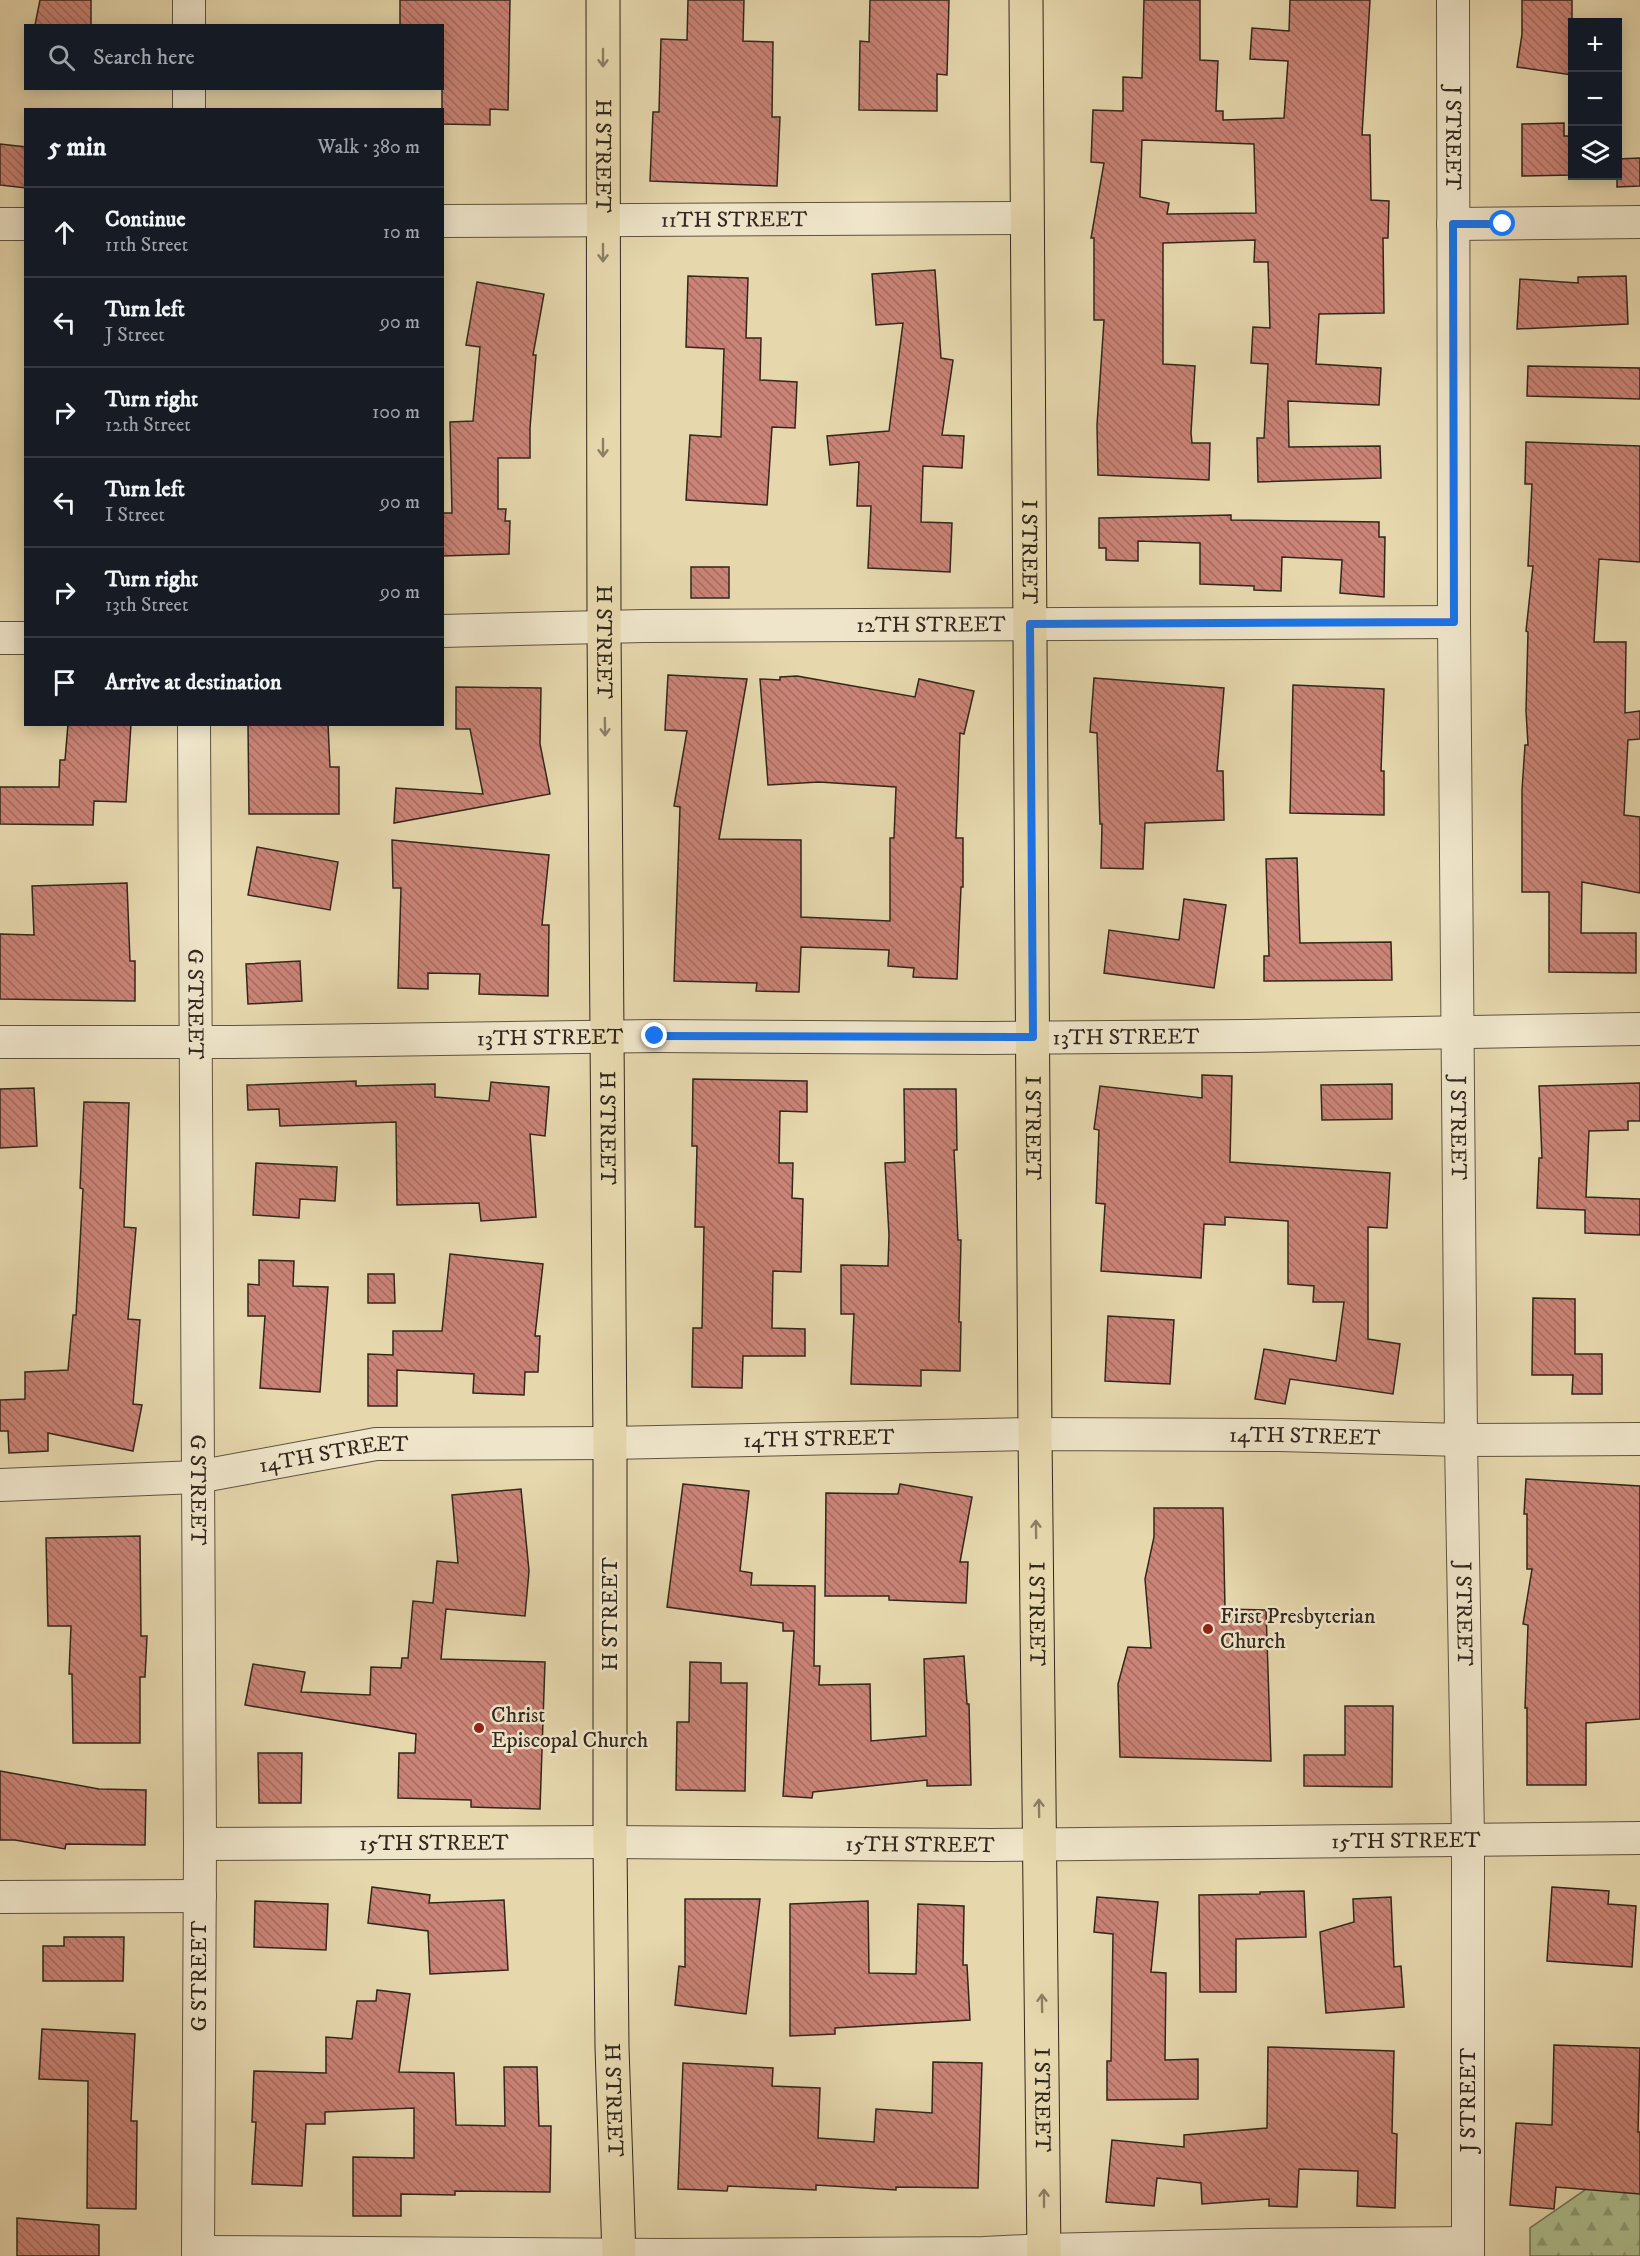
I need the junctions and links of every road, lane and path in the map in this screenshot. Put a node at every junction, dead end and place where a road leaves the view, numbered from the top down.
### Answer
1 (189, 0) edge
2 (603, 0) edge
3 (1026, 0) edge
4 (1453, 0) edge
5 (189, 24) edge
6 (189, 90) edge
7 (189, 108) edge
8 (1027, 218) junction
9 (444, 220) edge
10 (603, 220) junction
11 (1640, 222) edge
12 (24, 224) edge
13 (1453, 224) junction
14 (0, 225) edge
15 (1454, 622) junction
16 (1030, 624) junction
17 (604, 627) junction
18 (444, 631) edge
19 (0, 638) edge
20 (24, 638) edge
21 (194, 726) edge
22 (1640, 1029) edge
23 (1459, 1034) junction
24 (607, 1036) junction
25 (1033, 1037) junction
26 (196, 1041) junction
27 (0, 1042) edge
28 (1035, 1434) junction
29 (1640, 1439) edge
30 (1461, 1440) junction
31 (610, 1443) junction
32 (197, 1477) junction
33 (0, 1485) edge
34 (1640, 1838) edge
35 (1468, 1839) junction
36 (610, 1842) junction
37 (200, 1844) junction
38 (1040, 1844) junction
39 (200, 1896) junction
40 (0, 1897) edge
41 (1468, 2249) edge
42 (1044, 2253) edge
43 (198, 2254) edge
44 (619, 2255) edge

1 - 5 street
2 -> 10 main road, H STREET
3 - 8 main road, I STREET
4 - 13 street, J STREET
6 - 7 street
8 - 10 street, 11TH STREET
8 - 16 main road, I STREET
9 - 10 street, 11TH STREET
10 -> 17 main road, H STREET
11 - 13 street
12 - 14 street
13 - 15 street, J STREET
15 - 16 street, 12TH STREET
15 - 23 street, J STREET
16 - 17 street, 12TH STREET
16 - 25 main road, I STREET
17 - 18 street, 12TH STREET
17 -> 24 main road, H STREET
19 - 20 street
21 - 26 street, G STREET
22 - 23 street, 13TH STREET
23 - 25 street, 13TH STREET
23 - 30 street, J STREET
24 - 25 street, 13TH STREET
24 - 26 street, 13TH STREET
24 - 31 main road, H STREET
25 - 28 main road, I STREET
26 - 27 street, 13TH STREET
26 - 32 street, G STREET
28 - 30 street, 14TH STREET
28 - 31 street, 14TH STREET
38 -> 28 main road, I STREET
29 - 30 street, 14TH STREET
30 - 35 street, J STREET
31 - 32 street, 14TH STREET
31 - 36 main road, H STREET
32 - 33 street, 14TH STREET
32 - 37 street, G STREET
34 - 35 street, 15TH STREET
35 - 38 street, 15TH STREET
35 - 41 street, J STREET
36 - 37 street, 15TH STREET
36 - 38 street, 15TH STREET
36 - 44 main road, H STREET
37 - 39 street, G STREET
42 -> 38 main road, I STREET
39 - 40 street
39 - 43 street, G STREET
41 - 42 street
42 - 44 street
43 - 44 street

